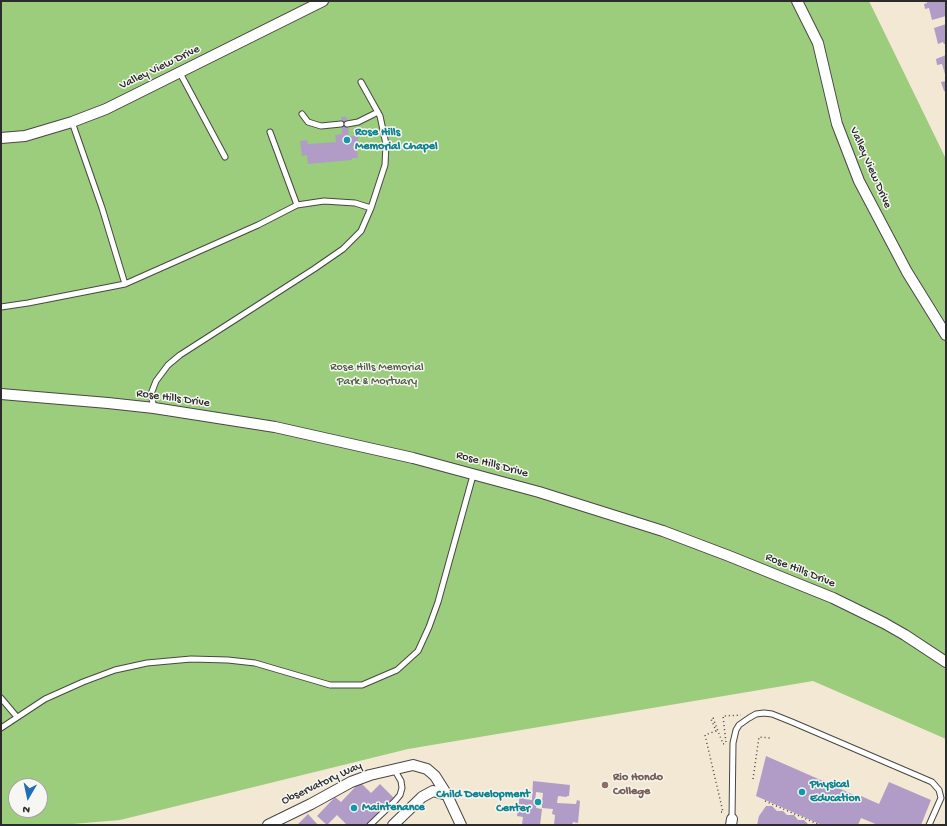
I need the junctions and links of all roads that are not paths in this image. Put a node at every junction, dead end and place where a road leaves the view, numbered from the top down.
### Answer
1 (322, 1) edge
2 (797, 1) edge
3 (180, 73) junction
4 (361, 82) dead end
5 (378, 112) junction
6 (302, 114) dead end
7 (72, 122) junction
8 (341, 124) dead end
9 (348, 124) dead end
10 (270, 132) dead end
11 (1, 138) edge
12 (225, 157) dead end
13 (297, 205) junction
14 (371, 208) junction
15 (125, 284) junction
16 (1, 307) edge
17 (946, 335) edge
18 (1, 394) edge
19 (154, 408) junction
20 (474, 474) junction
21 (946, 662) edge
22 (1, 698) edge
23 (17, 717) junction
24 (1, 728) edge
25 (394, 769) junction
26 (447, 795) junction
27 (732, 822) edge
28 (268, 825) edge
29 (370, 825) edge
30 (393, 825) edge
31 (461, 825) edge
32 (929, 825) edge

1 - 3 street, Valley View Drive
2 - 17 street, Valley View Drive
3 - 7 street, Valley View Drive
3 - 12 lane
4 - 5 lane
5 - 9 lane
5 - 14 lane
6 - 8 lane
7 - 11 street, Valley View Drive
7 - 15 lane
10 - 13 lane
13 - 14 lane
13 - 15 lane
14 - 19 lane
15 - 16 lane
18 - 19 street, Rose Hills Drive
19 - 20 street, Rose Hills Drive
20 - 21 street, Rose Hills Drive
20 - 23 lane
22 - 23 lane
23 - 24 lane
25 - 26 street, Observatory Way
25 - 28 street, Observatory Way
25 - 29 lane
26 - 30 street
26 - 31 street, Observatory Way
27 - 32 lane

